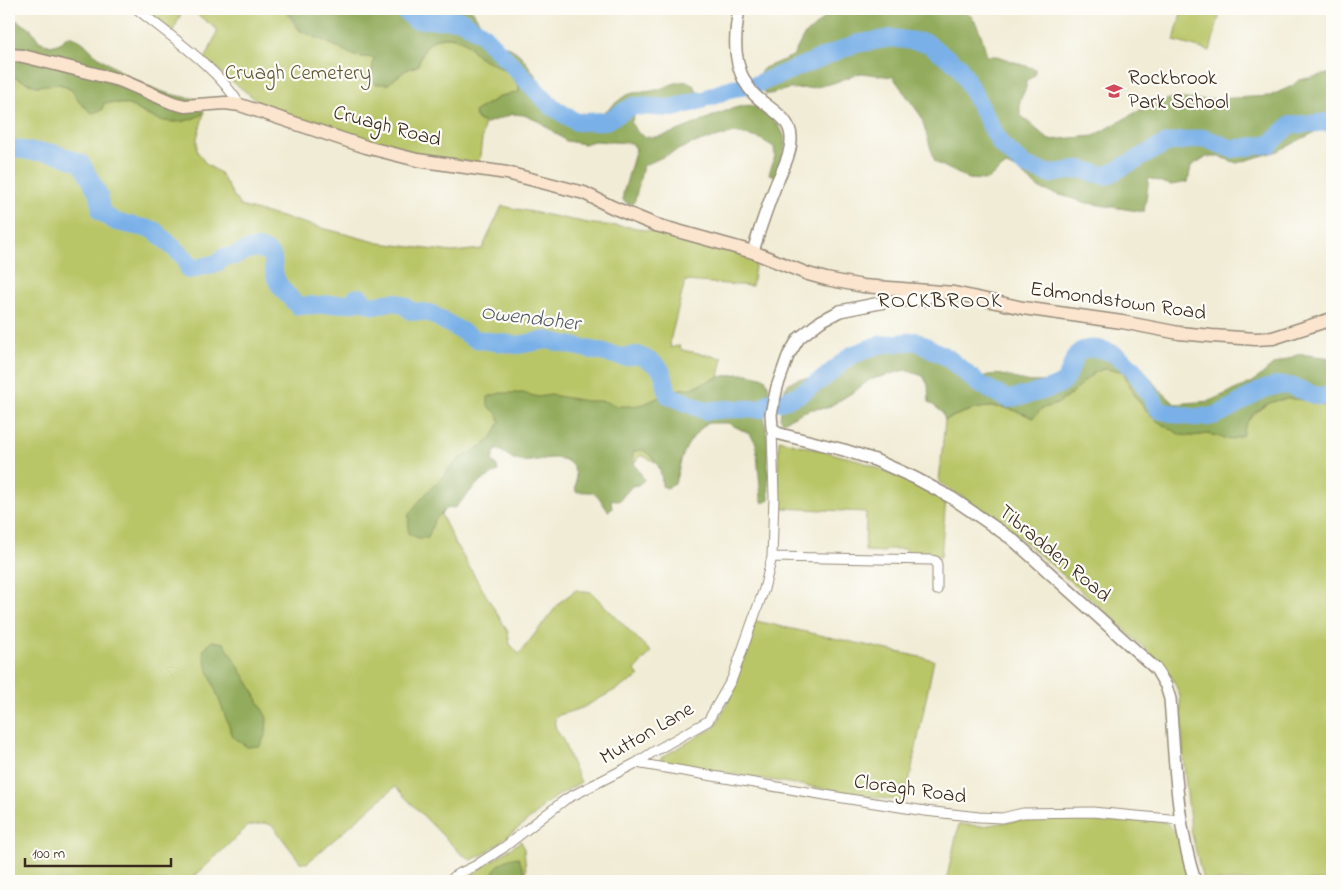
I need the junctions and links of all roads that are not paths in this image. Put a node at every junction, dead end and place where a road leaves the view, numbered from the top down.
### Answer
1 (137, 9) edge
2 (739, 9) edge
3 (9, 55) edge
4 (240, 105) junction
5 (753, 252) junction
6 (932, 291) junction
7 (1332, 319) edge
8 (772, 428) junction
9 (772, 557) junction
10 (937, 590) dead end
11 (636, 763) junction
12 (1181, 820) junction
13 (450, 881) edge
14 (1195, 881) edge

1 - 4 street
2 - 5 street
3 - 4 main road, Cruagh Road
4 - 5 main road, Cruagh Road
5 - 6 main road, Edmondstown Road
6 - 7 main road, Edmondstown Road
6 - 8 street
8 - 9 street, Mutton Lane
8 - 12 street, Tibradden Road
9 - 10 street
9 - 11 street, Mutton Lane
11 - 12 street, Cloragh Road
11 - 13 street, Mutton Lane
12 - 14 street, Tibradden Road

